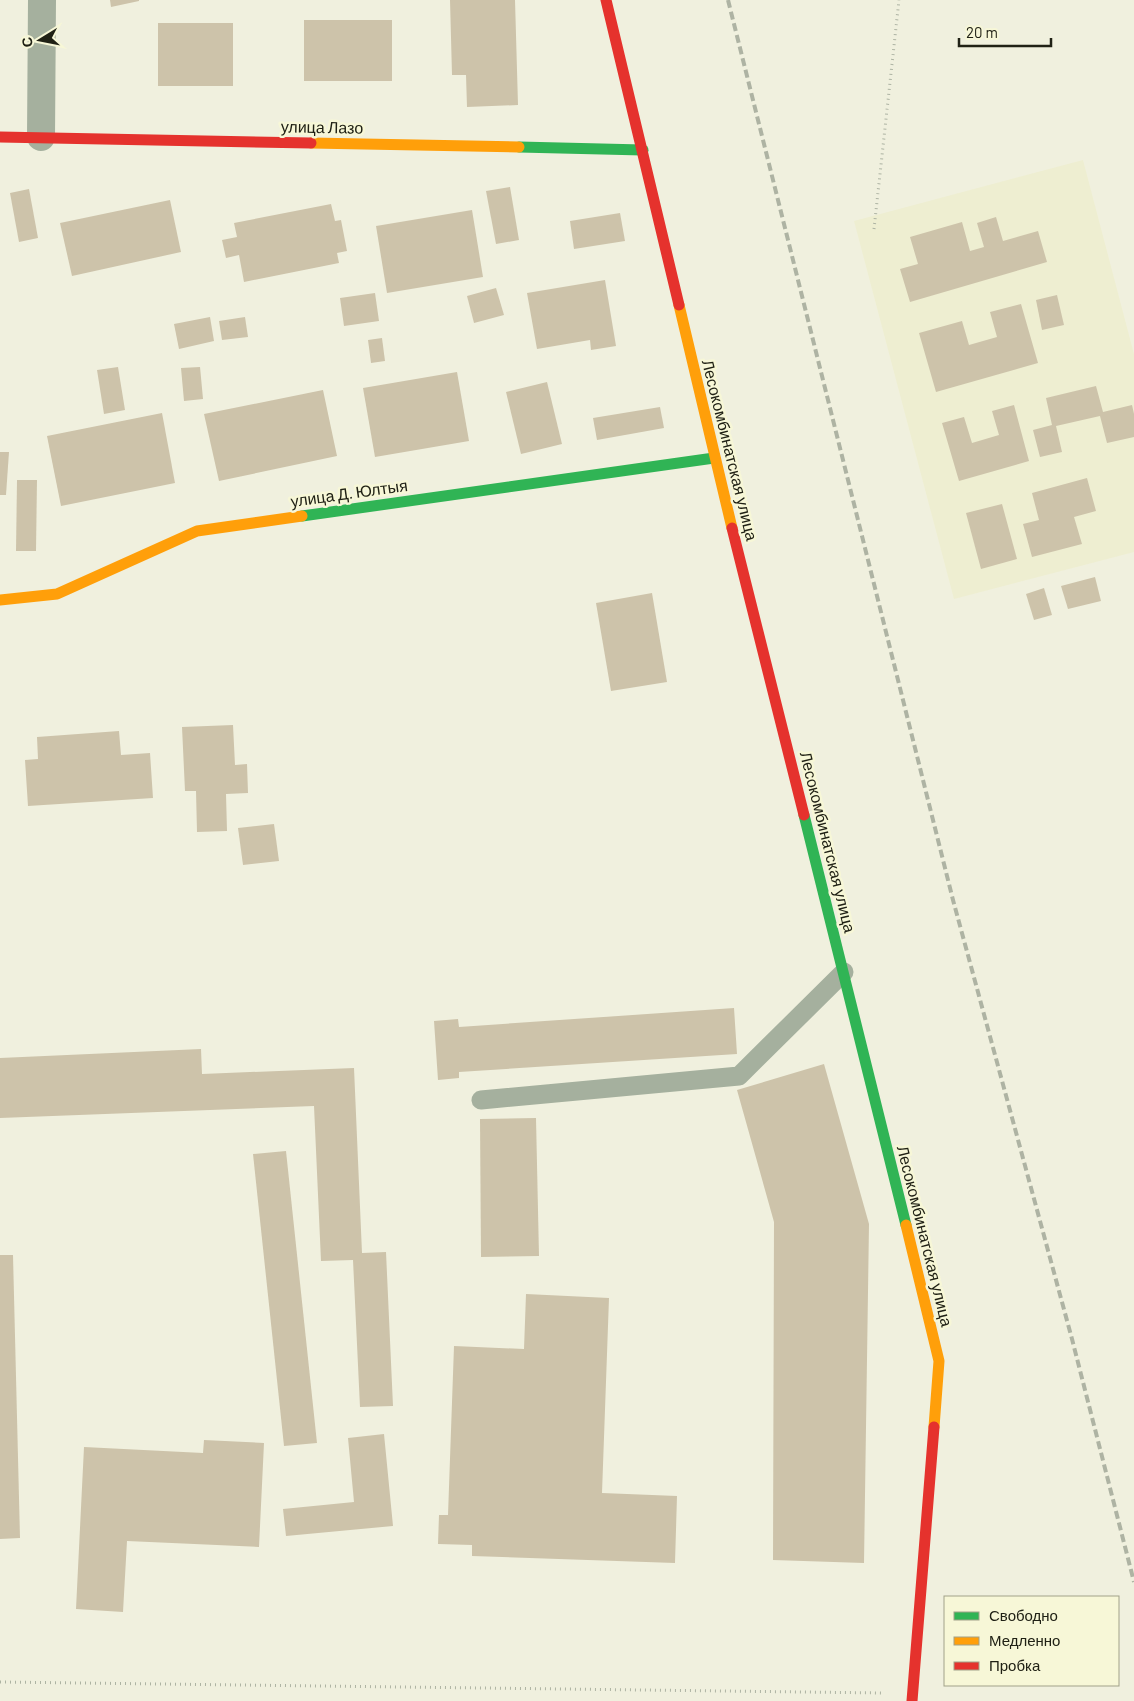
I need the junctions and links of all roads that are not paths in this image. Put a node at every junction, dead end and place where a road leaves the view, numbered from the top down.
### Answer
1 (42, 0) edge
2 (606, 0) edge
3 (0, 137) edge
4 (41, 137) junction
5 (643, 150) junction
6 (714, 458) junction
7 (0, 600) edge
8 (844, 972) junction
9 (481, 1100) dead end
10 (912, 1697) edge

1 - 4 street
2 - 5 main road, Лесокомбинатская улица
3 - 4 main road, улица Лазо
4 - 5 main road, улица Лазо
5 - 6 main road, Лесокомбинатская улица
6 - 7 main road, улица Д. Юлтыя
6 - 8 main road, Лесокомбинатская улица
8 - 9 lane
8 - 10 main road, Лесокомбинатская улица

